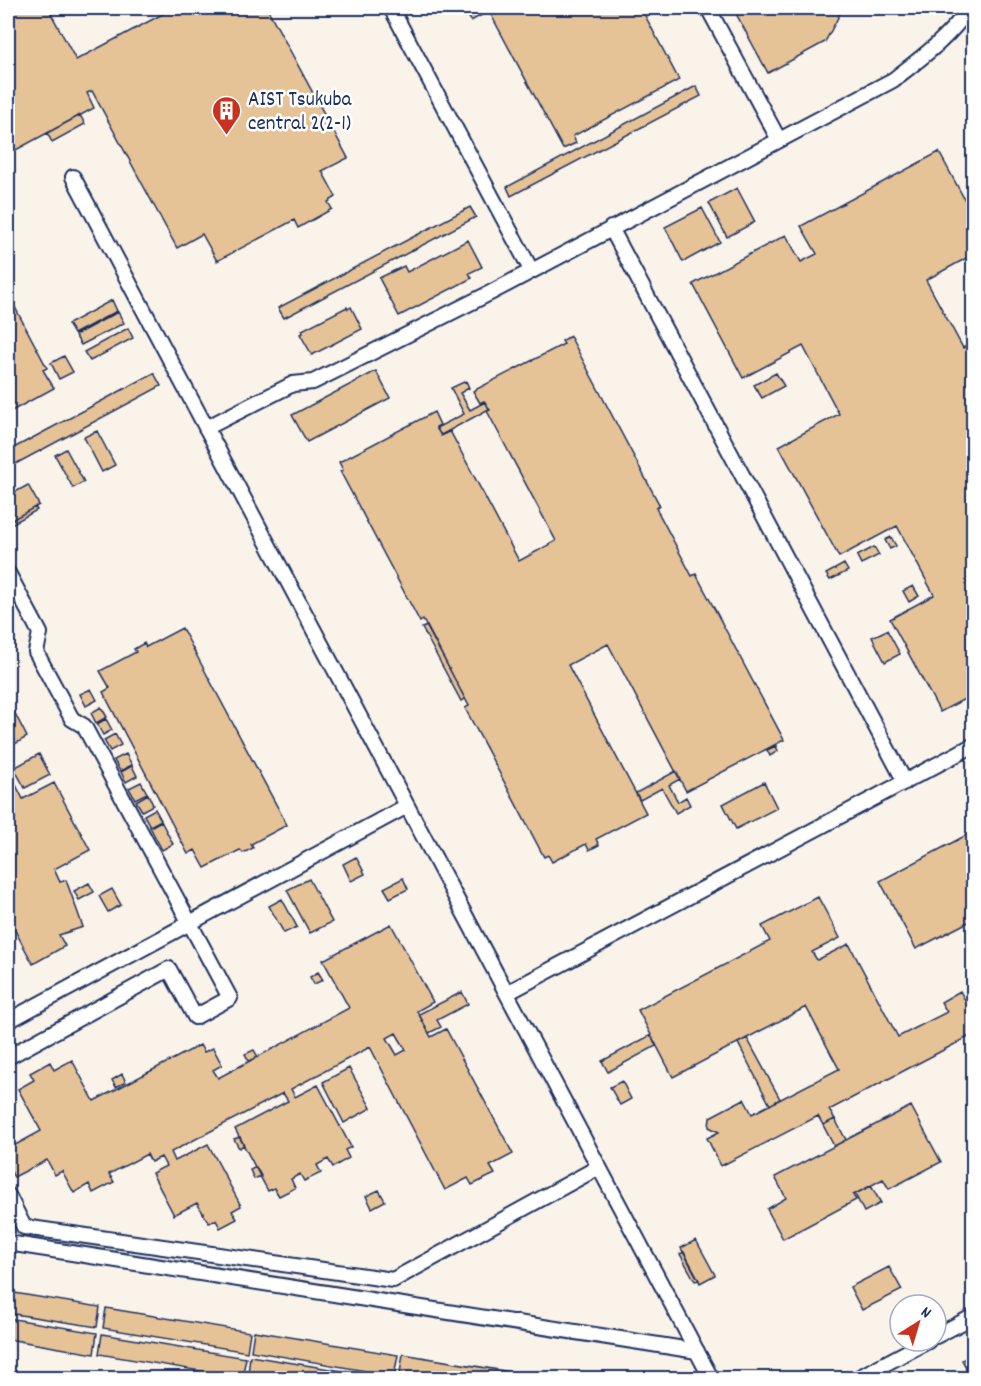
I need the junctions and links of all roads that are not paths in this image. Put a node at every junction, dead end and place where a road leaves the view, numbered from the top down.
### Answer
1 (391, 8) edge
2 (708, 8) edge
3 (969, 8) edge
4 (779, 140) junction
5 (73, 177) dead end
6 (611, 228) junction
7 (531, 270) junction
8 (206, 428) junction
9 (8, 573) edge
10 (974, 745) edge
11 (905, 782) junction
12 (407, 806) junction
13 (190, 923) junction
14 (507, 993) junction
15 (8, 1021) edge
16 (8, 1058) edge
17 (598, 1167) junction
18 (8, 1195) edge
19 (8, 1243) edge
20 (974, 1316) edge
21 (948, 1330) edge
22 (697, 1351) junction
23 (905, 1353) edge
24 (711, 1378) edge
25 (858, 1378) edge

1 - 7 lane
2 - 4 lane
3 - 4 lane
4 - 6 lane
5 - 8 lane
6 - 7 lane
6 - 11 lane
7 - 8 lane
8 - 12 lane
9 - 13 lane
10 - 11 lane
11 - 14 lane
12 - 13 lane
12 - 14 lane
13 - 15 lane
13 - 16 lane
14 - 17 lane
17 - 18 lane
17 - 22 lane
19 - 22 lane
20 - 21 lane
22 - 24 lane
23 - 25 lane

